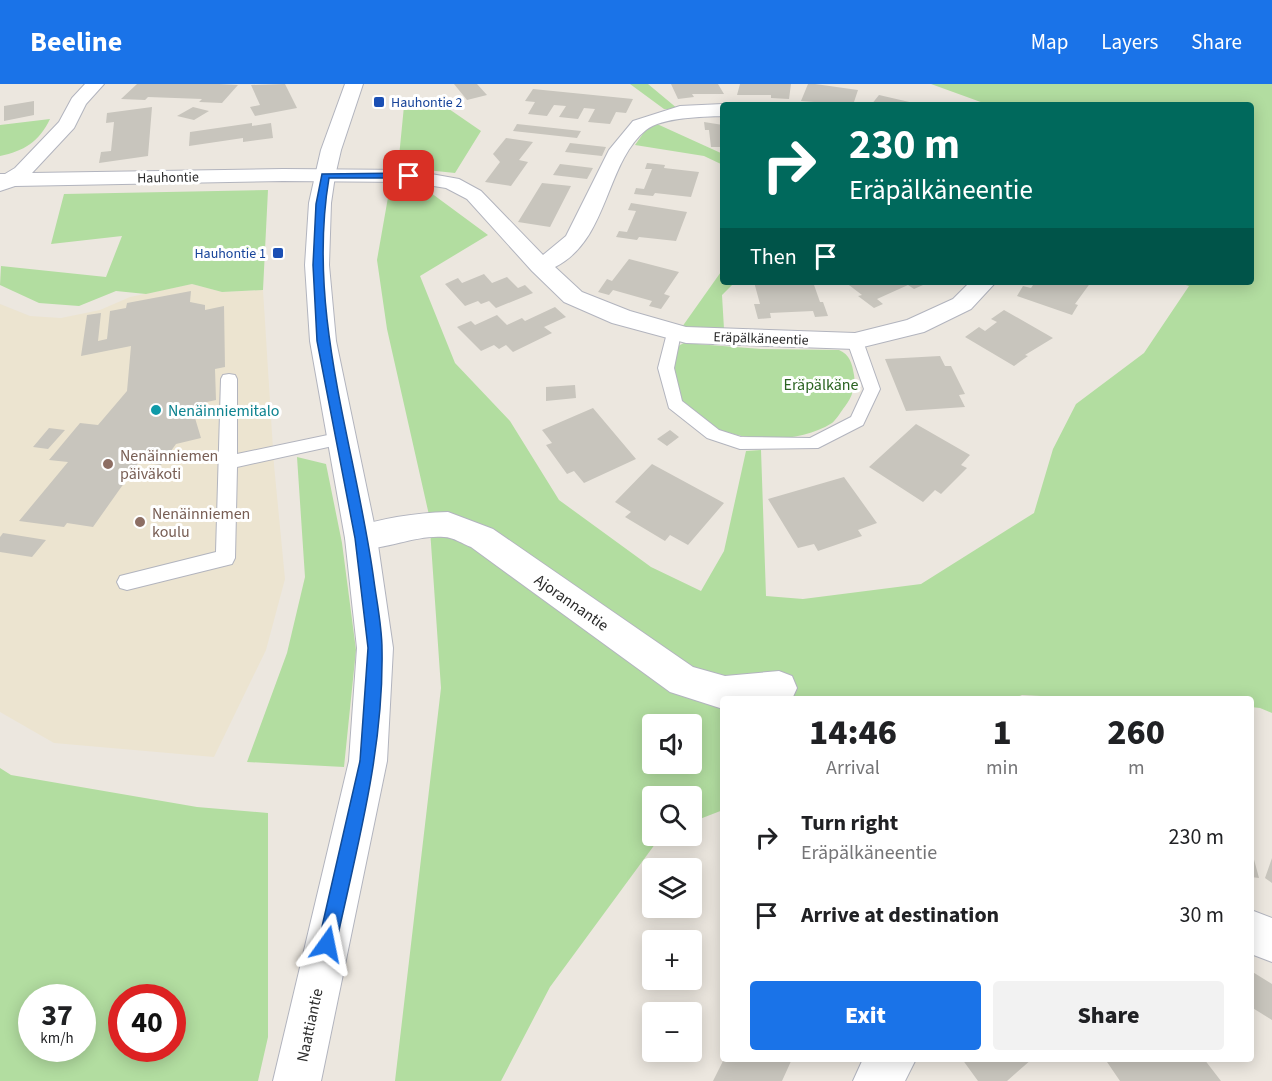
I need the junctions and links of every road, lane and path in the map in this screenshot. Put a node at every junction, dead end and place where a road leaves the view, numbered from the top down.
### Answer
1 (95, 84) edge
2 (354, 84) edge
3 (720, 111) edge
4 (325, 176) junction
5 (3, 182) edge
6 (540, 266) junction
7 (981, 285) edge
8 (674, 333) junction
9 (855, 341) junction
10 (229, 379) dead end
11 (342, 438) junction
12 (228, 462) junction
13 (362, 538) junction
14 (127, 582) dead end
15 (780, 688) dead end
16 (1254, 933) edge
17 (1272, 940) edge
18 (890, 1062) edge
19 (297, 1081) edge
20 (877, 1081) edge

1 - 5 street, Hauhontie
2 - 4 street, Naattiantie
3 - 6 street
4 - 5 street, Hauhontie
4 - 6 street, Eräpälkäneentie
4 - 11 street, Naattiantie
6 - 8 street, Eräpälkäneentie
7 - 9 street, Eräpälkäneentie
8 - 9 street, Eräpälkäneentie
8 - 9 lane
10 - 12 lane
11 - 12 lane
11 - 13 street, Naattiantie
12 - 14 lane
13 - 15 street, Ajorannantie
13 - 19 street, Naattiantie
16 - 17 street
18 - 20 street

